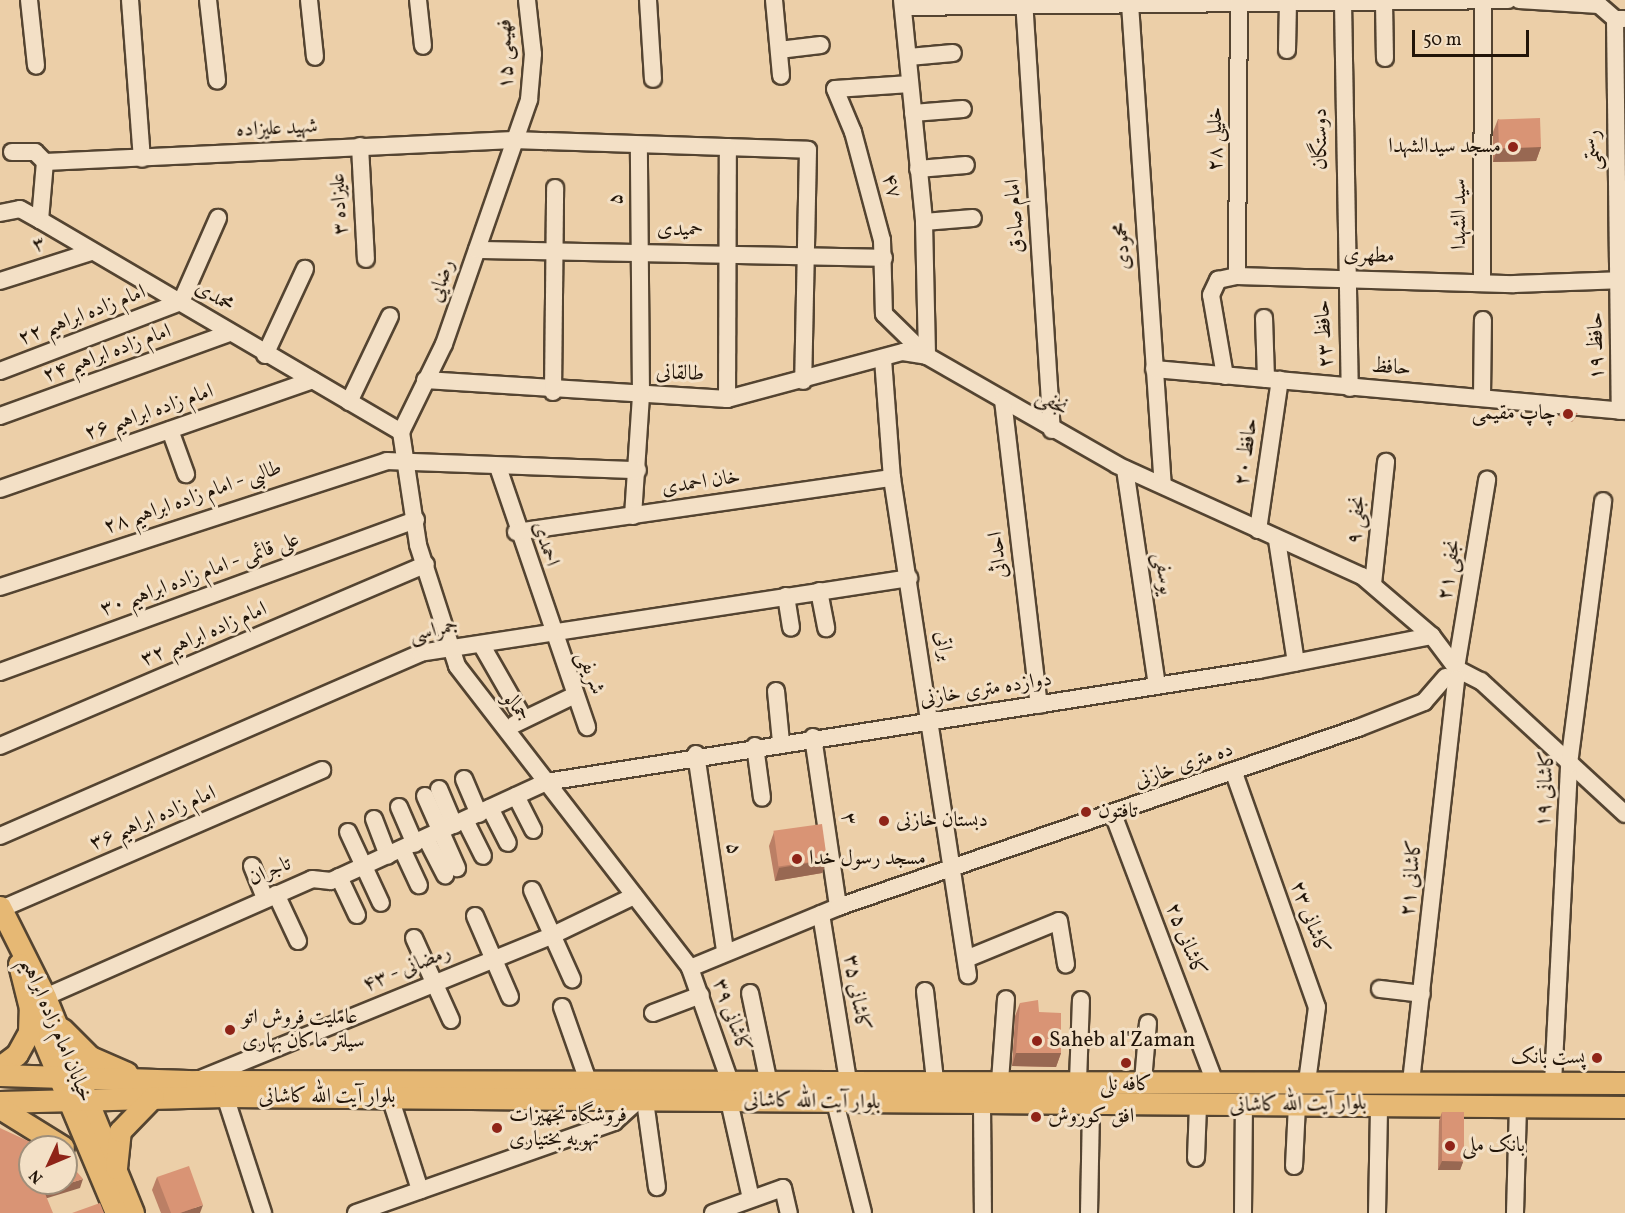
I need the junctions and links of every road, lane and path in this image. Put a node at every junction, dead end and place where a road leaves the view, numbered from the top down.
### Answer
1 (29, 0) edge
2 (130, 0) edge
3 (208, 0) edge
4 (309, 0) edge
5 (418, 0) edge
6 (527, 0) edge
7 (648, 0) edge
8 (774, 0) edge
9 (1508, 0) edge
10 (1519, 0) edge
11 (1239, 2) junction
12 (1288, 2) junction
13 (1343, 2) edge
14 (1384, 2) edge
15 (1483, 2) junction
16 (1024, 3) edge
17 (902, 4) edge
18 (1130, 4) junction
19 (1620, 19) edge
20 (821, 45) dead end
21 (423, 46) dead end
22 (779, 50) junction
23 (1287, 50) dead end
24 (953, 53) dead end
25 (315, 57) dead end
26 (909, 57) junction
27 (1385, 58) dead end
28 (36, 66) dead end
29 (781, 76) dead end
30 (653, 79) dead end
31 (217, 80) dead end
32 (910, 84) junction
33 (963, 109) dead end
34 (913, 113) junction
35 (513, 140) junction
36 (360, 146) junction
37 (639, 146) junction
38 (728, 147) junction
39 (12, 152) dead end
40 (142, 159) junction
41 (45, 162) junction
42 (966, 165) dead end
43 (918, 169) junction
44 (555, 188) dead end
45 (0, 213) edge
46 (218, 218) dead end
47 (972, 218) dead end
48 (40, 220) junction
49 (924, 222) junction
50 (477, 250) junction
51 (558, 250) junction
52 (91, 252) junction
53 (639, 253) junction
54 (726, 253) junction
55 (808, 256) junction
56 (884, 258) junction
57 (366, 259) dead end
58 (305, 269) dead end
59 (1238, 276) junction
60 (1344, 277) junction
61 (0, 280) edge
62 (1622, 280) edge
63 (1482, 283) junction
64 (181, 302) junction
65 (390, 316) dead end
66 (1264, 318) dead end
67 (1483, 320) dead end
68 (229, 333) junction
69 (265, 355) junction
70 (927, 356) junction
71 (883, 360) junction
72 (1154, 369) junction
73 (0, 371) edge
74 (1225, 376) junction
75 (313, 380) junction
76 (424, 380) junction
77 (1273, 380) junction
78 (804, 381) junction
79 (1350, 388) junction
80 (553, 392) junction
81 (641, 394) junction
82 (1482, 397) junction
83 (727, 399) junction
84 (1002, 400) junction
85 (349, 402) junction
86 (1623, 411) edge
87 (0, 416) edge
88 (170, 430) junction
89 (1052, 430) junction
90 (401, 432) junction
91 (1386, 462) dead end
92 (404, 464) junction
93 (498, 467) junction
94 (1125, 468) junction
95 (638, 470) junction
96 (186, 474) dead end
97 (892, 478) junction
98 (1487, 480) dead end
99 (1163, 485) junction
100 (0, 489) edge
101 (1603, 501) dead end
102 (633, 516) junction
103 (416, 520) junction
104 (1258, 530) junction
105 (516, 532) junction
106 (1277, 540) junction
107 (426, 564) junction
108 (909, 578) junction
109 (1373, 584) junction
110 (0, 587) edge
111 (819, 591) junction
112 (786, 596) junction
113 (791, 628) dead end
114 (826, 628) dead end
115 (552, 634) junction
116 (1432, 636) junction
117 (481, 644) junction
118 (450, 646) junction
119 (1296, 663) junction
120 (0, 672) edge
121 (1454, 672) junction
122 (1157, 686) junction
123 (776, 691) dead end
124 (574, 694) junction
125 (1039, 705) junction
126 (524, 719) junction
127 (932, 721) junction
128 (587, 727) dead end
129 (506, 728) junction
130 (813, 738) junction
131 (782, 742) junction
132 (0, 746) edge
133 (755, 746) junction
134 (696, 754) junction
135 (1569, 764) junction
136 (322, 770) dead end
137 (1234, 773) junction
138 (464, 779) dead end
139 (546, 782) junction
140 (432, 793) dead end
141 (516, 796) junction
142 (762, 798) dead end
143 (399, 807) dead end
144 (1113, 814) junction
145 (1625, 814) edge
146 (374, 819) dead end
147 (533, 830) dead end
148 (348, 832) dead end
149 (440, 832) junction
150 (0, 836) edge
151 (508, 843) dead end
152 (483, 856) dead end
153 (252, 866) dead end
154 (363, 867) junction
155 (954, 868) junction
156 (451, 872) dead end
157 (339, 878) junction
158 (420, 885) dead end
159 (532, 890) dead end
160 (271, 896) junction
161 (634, 896) junction
162 (381, 903) dead end
163 (838, 907) junction
164 (1, 908) edge
165 (820, 914) junction
166 (357, 915) dead end
167 (475, 916) dead end
168 (553, 935) junction
169 (414, 938) dead end
170 (298, 941) dead end
171 (724, 950) junction
172 (493, 958) junction
173 (1066, 964) dead end
174 (690, 968) junction
175 (572, 979) dead end
176 (434, 982) junction
177 (1380, 989) dead end
178 (925, 991) dead end
179 (750, 993) dead end
180 (1422, 994) junction
181 (701, 995) junction
182 (510, 997) dead end
183 (1006, 999) dead end
184 (1081, 1000) dead end
185 (42, 1005) junction
186 (562, 1007) dead end
187 (653, 1013) dead end
188 (451, 1020) dead end
189 (1148, 1023) dead end
190 (0, 1067) edge
191 (0, 1075) edge
192 (34, 1076) junction
193 (77, 1077) junction
194 (587, 1078) junction
195 (729, 1079) junction
196 (768, 1079) junction
197 (196, 1080) junction
198 (848, 1080) junction
199 (935, 1080) junction
200 (1000, 1081) junction
201 (1078, 1081) junction
202 (1143, 1082) junction
203 (1215, 1082) junction
204 (1306, 1082) junction
205 (1411, 1082) junction
206 (1553, 1083) junction
207 (1625, 1083) edge
208 (152, 1088) junction
209 (225, 1096) junction
210 (390, 1097) junction
211 (85, 1100) junction
212 (641, 1101) junction
213 (729, 1101) junction
214 (0, 1102) edge
215 (835, 1102) junction
216 (35, 1103) junction
217 (1379, 1104) junction
218 (982, 1105) junction
219 (1297, 1105) junction
220 (1518, 1105) junction
221 (1091, 1106) junction
222 (1244, 1106) junction
223 (1198, 1107) junction
224 (1625, 1107) edge
225 (0, 1108) edge
226 (43, 1135) edge
227 (1196, 1158) dead end
228 (78, 1161) edge
229 (1294, 1166) dead end
230 (657, 1187) dead end
231 (420, 1190) junction
232 (114, 1196) edge
233 (751, 1199) junction
234 (133, 1213) edge
235 (263, 1213) edge
236 (356, 1213) edge
237 (713, 1213) edge
238 (789, 1213) edge
239 (863, 1213) edge
240 (983, 1213) edge
241 (1089, 1213) edge
242 (1243, 1213) edge
243 (1377, 1213) edge
244 (1515, 1213) edge

1 - 28 street
2 - 40 street
3 - 31 street
4 - 25 street
5 - 21 street
6 - 35 street, فهیمی ۱۵
7 - 30 street
8 - 22 street
9 - 15 street
10 - 19 street
11 - 12 street
11 - 18 street
11 - 59 street, خلیلی ۲۸
12 - 13 street
12 - 23 street
13 - 14 street
13 - 60 street, دوستگان
14 - 15 street
14 - 27 street
15 - 63 street, سید الشهدا
16 - 17 street
16 - 18 street
16 - 89 street, امام صادق
17 - 26 street
18 - 72 street, محمودی
19 - 62 street, رستمی
20 - 22 street
22 - 29 street
24 - 26 street
26 - 32 street
32 - 34 street
32 - 56 street, ۴۷
33 - 34 street
34 - 43 street
35 - 36 street, شهید علیزاده
35 - 37 street, شهید علیزاده
35 - 50 street, رضایی
36 - 40 street, شهید علیزاده
36 - 57 street, علیزاده ۳
37 - 38 street, شهید علیزاده
37 - 53 street, ۵
38 - 54 street
38 - 55 street, شهید علیزاده
39 - 41 street
40 - 41 street, شهید علیزاده
41 - 48 street
42 - 43 street
43 - 49 street
44 - 51 street
45 - 48 street, محمدی
46 - 64 street
47 - 49 street
48 - 52 street, محمدی
49 - 70 street
50 - 51 street, حمیدی
50 - 76 street, رضایی
51 - 53 street, حمیدی
51 - 80 street
52 - 61 street, ۳
52 - 64 street, محمدی
53 - 54 street, حمیدی
53 - 81 street, ۵
54 - 55 street, حمیدی
54 - 83 street
55 - 56 street, حمیدی
55 - 78 street
56 - 70 street, ۴۷
58 - 69 street
59 - 60 street, مطهری
59 - 74 street, مطهری
60 - 63 street, مطهری
60 - 79 street, حافظ ۲۳
62 - 63 street, مطهری
62 - 86 street, حافظ ۱۹
64 - 68 street, محمدی
64 - 73 street, امام زاده ابراهیم ۲۲
65 - 85 street
66 - 77 street, حافظ ۲۰
67 - 82 street
68 - 69 street, محمدی
68 - 87 street, امام زاده ابراهیم ۲۴
69 - 75 street, محمدی
70 - 71 street, طالقانی
70 - 84 street, نجفی
71 - 78 street, طالقانی
71 - 97 street, براتی
72 - 74 street, حافظ
72 - 99 street, محمودی
74 - 77 street, حافظ
75 - 85 street, محمدی
75 - 88 street, امام زاده ابراهیم ۲۶
76 - 80 street, طالقانی
76 - 90 street, رضایی
77 - 79 street, حافظ
77 - 104 street, حافظ ۲۰
78 - 83 street, طالقانی
79 - 82 street, حافظ
80 - 81 street, طالقانی
81 - 83 street, طالقانی
81 - 95 street, ۵
82 - 86 street, حافظ
84 - 89 street, نجفی
84 - 125 street, احداثی
85 - 90 street, محمدی
88 - 96 street
88 - 100 street, امام زاده ابراهیم ۲۶
89 - 94 street, نجفی
90 - 92 street, جمالو
91 - 109 street, نجفی ۹
92 - 93 street, طالبی - امام زاده ابراهیم ۲۸
92 - 103 street, جمالو
92 - 110 street, طالبی - امام زاده ابراهیم ۲۸
93 - 95 street, طالبی - امام زاده ابراهیم ۲۸
93 - 105 street, احمدی
94 - 99 street, نجفی
94 - 122 street, یوسفی
95 - 102 street, ۵
97 - 102 street, خان احمدی
97 - 108 street, براتی
98 - 121 street, نجفی ۲۱
99 - 104 street, نجفی
101 - 135 street, کاشانی ۱۹
102 - 105 street, خان احمدی
103 - 107 street, جمالو
103 - 120 street, علی قائمی - امام زاده ابراهیم ۳۰
104 - 106 street, نجفی
105 - 115 street, احمدی
106 - 109 street, نجفی
106 - 119 street
107 - 118 street, جمالو
107 - 132 street, امام زاده ابراهیم ۳۲
108 - 111 street, جمراسی
108 - 127 street, براتی
109 - 116 street, نجفی
111 - 112 street, جمراسی
111 - 114 street
112 - 113 street
112 - 115 street, جمراسی
115 - 117 street, جمراسی
115 - 124 street, شریفی
116 - 119 street, دوازده متری خازنی
116 - 121 street, نجفی
117 - 118 street, جمراسی
117 - 126 street
118 - 129 street, جمالو
118 - 150 street, جمراسی
119 - 122 street, دوازده متری خازنی
121 - 135 street
121 - 137 street, ده متری خازنی
121 - 180 street, کاشانی ۲۱
122 - 125 street, دوازده متری خازنی
123 - 131 street
124 - 126 street
124 - 128 street, شریفی
125 - 127 street, دوازده متری خازنی
126 - 129 street
127 - 130 street, دوازده متری خازنی
127 - 155 street, براتی
129 - 139 street, جمالو
130 - 131 street, دوازده متری خازنی
130 - 163 street, ۳
131 - 133 street, دوازده متری خازنی
133 - 134 street, دوازده متری خازنی
133 - 142 street
134 - 139 street, دوازده متری خازنی
134 - 171 street, ۵
135 - 145 street
135 - 206 street, کاشانی ۱۹
136 - 164 street, امام زاده ابراهیم ۳۶
137 - 144 street, ده متری خازنی
137 - 204 street, کاشانی ۲۳
138 - 149 street
139 - 141 street, تاجران
139 - 161 street, جمالو
140 - 149 street
141 - 147 street
141 - 149 street, تاجران
143 - 149 street
144 - 155 street, ده متری خازنی
144 - 203 street, کاشانی ۲۵
146 - 149 street
148 - 154 street
149 - 151 street
149 - 152 street
149 - 154 street, تاجران
149 - 156 street
149 - 158 street
153 - 160 street
154 - 157 street, تاجران
154 - 162 street
155 - 163 street, ده متری خازنی
155 - 173 street, براتی
157 - 160 street, تاجران
157 - 166 street
159 - 168 street
160 - 170 street
160 - 185 street, تاجران
161 - 168 street, رمضانی - ۴۳
161 - 174 street, جمالو
163 - 165 street, ده متری خازنی
164 - 185 main road, خیابان امام زاده ابراهیم
165 - 171 street, ده متری خازنی
165 - 198 street, کاشانی ۳۵
167 - 172 street
168 - 172 street, رمضانی - ۴۳
168 - 175 street
169 - 176 street
171 - 174 street, ده متری خازنی
172 - 176 street, رمضانی - ۴۳
172 - 182 street
174 - 181 street, کاشانی ۳۹
176 - 188 street
176 - 197 street, رمضانی - ۴۳
177 - 180 street
178 - 199 street
179 - 196 street
180 - 205 street, کاشانی ۲۱
181 - 187 street
181 - 195 street, کاشانی ۳۹
183 - 200 street
184 - 201 street
185 - 190 main road
185 - 193 main road, خیابان امام زاده ابراهیم
185 - 208 main road
186 - 194 street
189 - 202 street
191 - 192 main road, بلوار آیت الله کاشانی
192 - 193 main road, بلوار آیت الله کاشانی
192 - 216 main road
193 - 208 main road, بلوار آیت الله کاشانی
193 - 211 main road, خیابان امام زاده ابراهیم
193 - 211 main road
194 - 195 main road, بلوار آیت الله کاشانی
194 - 197 main road, بلوار آیت الله کاشانی
195 - 196 main road, بلوار آیت الله کاشانی
195 - 213 main road
196 - 198 main road, بلوار آیت الله کاشانی
197 - 208 main road, بلوار آیت الله کاشانی
198 - 199 main road, بلوار آیت الله کاشانی
199 - 200 main road, بلوار آیت الله کاشانی
200 - 201 main road, بلوار آیت الله کاشانی
201 - 202 main road, بلوار آیت الله کاشانی
202 - 203 main road, بلوار آیت الله کاشانی
203 - 204 main road, بلوار آیت الله کاشانی
204 - 205 main road, بلوار آیت الله کاشانی
205 - 206 main road, بلوار آیت الله کاشانی
206 - 207 main road, بلوار آیت الله کاشانی
208 - 209 main road, بلوار آیت الله کاشانی
208 - 211 main road, بلوار آیت الله کاشانی
208 - 232 main road
209 - 210 main road, بلوار آیت الله کاشانی
209 - 235 street
210 - 212 main road, بلوار آیت الله کاشانی
210 - 231 street
211 - 216 main road, بلوار آیت الله کاشانی
211 - 232 main road, خیابان امام زاده ابراهیم
212 - 213 main road, بلوار آیت الله کاشانی
212 - 230 street
212 - 231 street
213 - 215 main road, بلوار آیت الله کاشانی
213 - 233 street
214 - 216 main road, بلوار آیت الله کاشانی
215 - 218 main road, بلوار آیت الله کاشانی
215 - 239 street
217 - 219 main road, بلوار آیت الله کاشانی
217 - 220 main road, بلوار آیت الله کاشانی
217 - 243 street
218 - 221 main road, بلوار آیت الله کاشانی
218 - 240 street
219 - 222 main road, بلوار آیت الله کاشانی
219 - 229 street
220 - 224 main road, بلوار آیت الله کاشانی
220 - 244 street
221 - 223 main road, بلوار آیت الله کاشانی
221 - 241 street
222 - 223 main road, بلوار آیت الله کاشانی
222 - 242 street
223 - 227 street
225 - 226 main road
228 - 232 main road
231 - 236 street
232 - 234 main road, خیابان امام زاده ابراهیم
233 - 237 street
233 - 238 street

